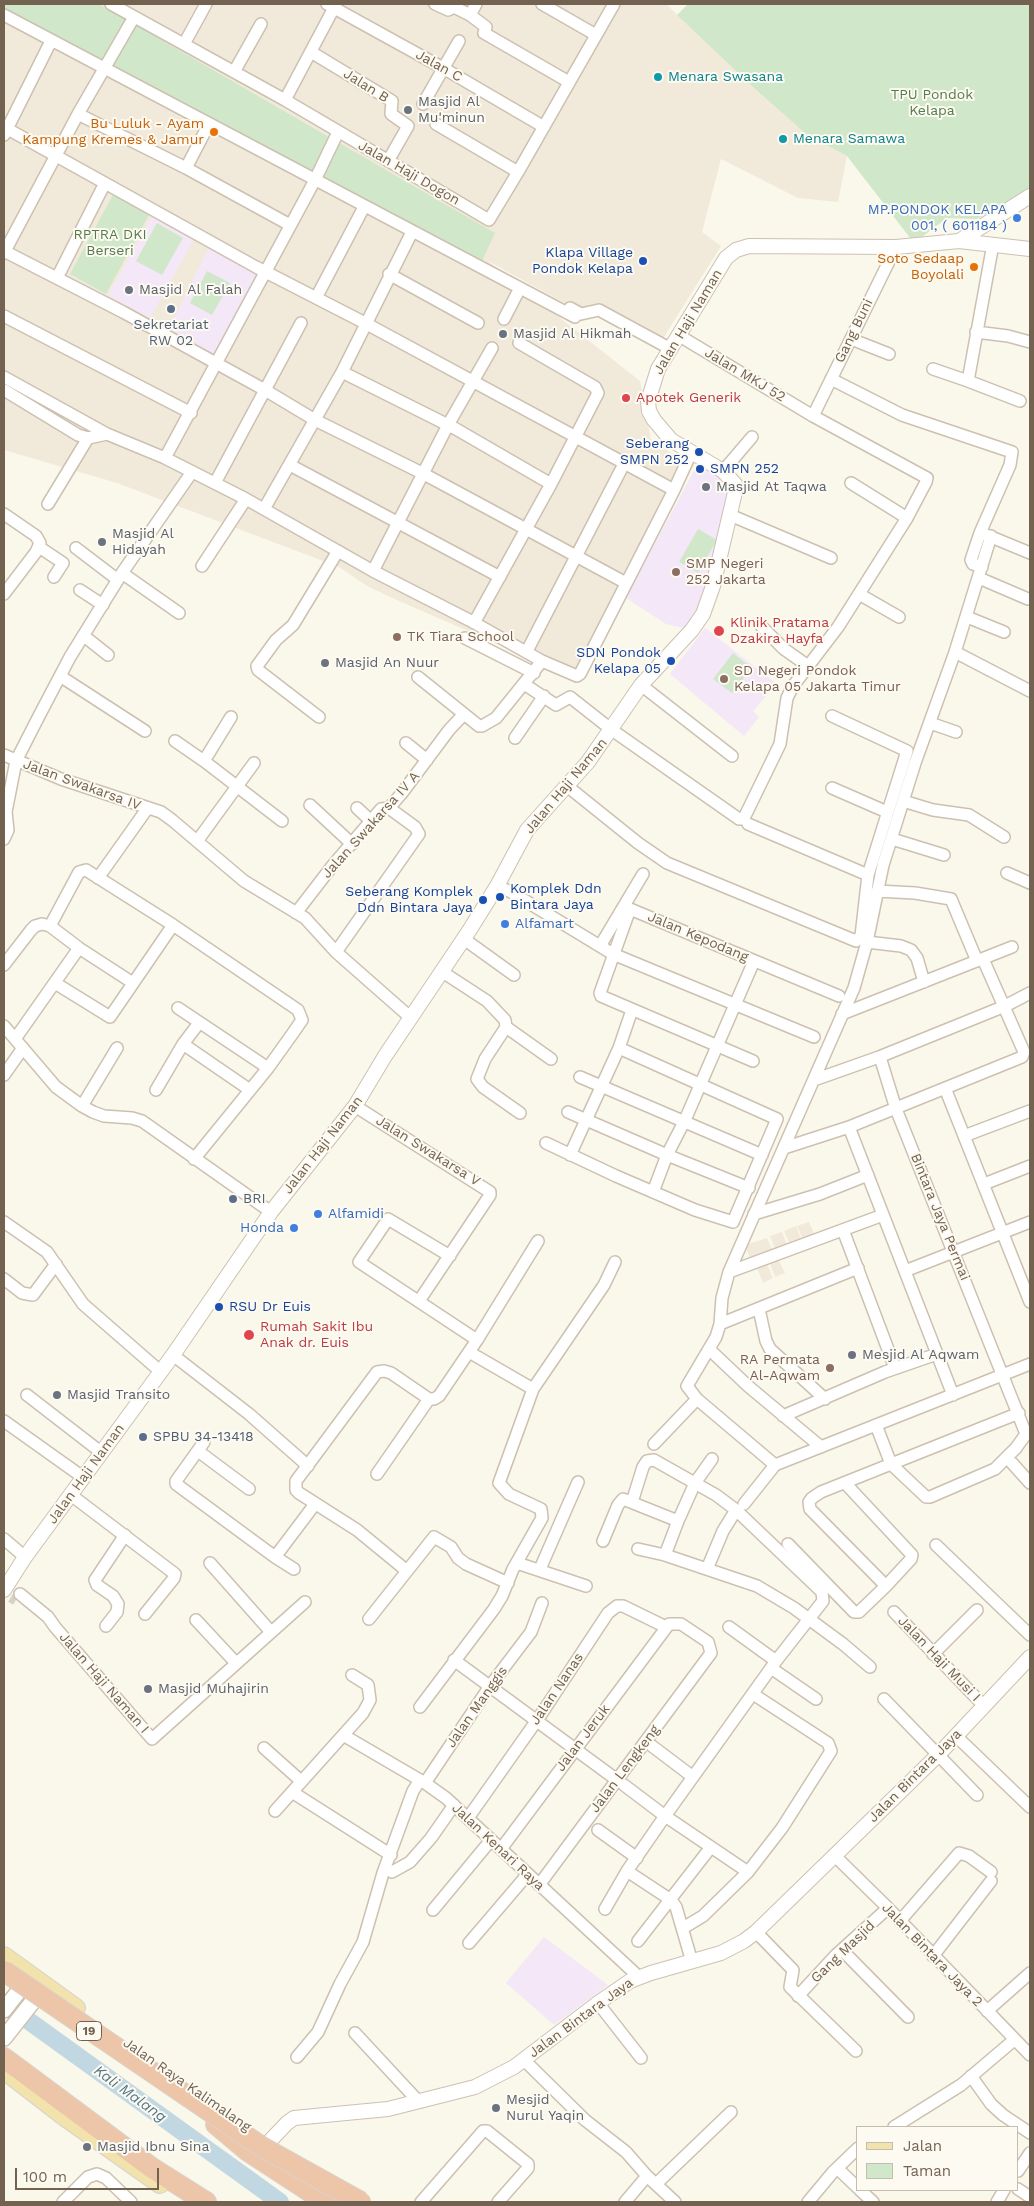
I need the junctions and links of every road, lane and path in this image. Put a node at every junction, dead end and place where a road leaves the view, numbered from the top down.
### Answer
1 (111, 4) edge
2 (206, 4) edge
3 (476, 4) edge
4 (542, 4) edge
5 (614, 4) edge
6 (332, 5) edge
7 (440, 6) edge
8 (470, 15) junction
9 (134, 17) junction
10 (5, 18) edge
11 (261, 24) dead end
12 (596, 35) junction
13 (52, 41) junction
14 (459, 41) dead end
15 (184, 44) junction
16 (311, 52) junction
17 (443, 68) junction
18 (104, 69) junction
19 (234, 72) junction
20 (569, 82) junction
21 (285, 100) junction
22 (423, 104) dead end
23 (78, 114) junction
24 (208, 124) junction
25 (436, 124) dead end
26 (544, 127) junction
27 (5, 130) edge
28 (338, 132) junction
29 (57, 156) junction
30 (388, 161) junction
31 (186, 168) junction
32 (518, 172) junction
33 (315, 180) junction
34 (106, 183) junction
35 (1030, 196) edge
36 (364, 207) junction
37 (290, 225) junction
38 (412, 232) junction
39 (959, 240) junction
40 (993, 244) junction
41 (896, 247) junction
42 (1030, 249) edge
43 (4, 252) edge
44 (265, 271) junction
45 (389, 274) junction
46 (57, 278) junction
47 (521, 285) junction
48 (316, 298) junction
49 (4, 316) edge
50 (504, 319) dead end
51 (301, 323) dead end
52 (365, 323) junction
53 (478, 323) dead end
54 (976, 332) junction
55 (678, 334) junction
56 (851, 339) junction
57 (1030, 342) edge
58 (519, 343) dead end
59 (492, 348) dead end
60 (669, 348) junction
61 (889, 354) dead end
62 (216, 363) junction
63 (933, 369) dead end
64 (342, 372) junction
65 (4, 377) edge
66 (831, 378) junction
67 (968, 381) junction
68 (473, 382) junction
69 (4, 390) edge
70 (265, 390) junction
71 (1020, 401) dead end
72 (191, 413) junction
73 (813, 416) junction
74 (315, 420) junction
75 (448, 425) junction
76 (107, 434) junction
77 (752, 437) dead end
78 (88, 438) junction
79 (576, 438) junction
80 (691, 453) junction
81 (165, 458) junction
82 (625, 462) junction
83 (290, 465) junction
84 (723, 471) junction
85 (192, 472) junction
86 (424, 474) junction
87 (215, 483) junction
88 (851, 483) dead end
89 (552, 484) junction
90 (674, 490) junction
91 (246, 499) junction
92 (48, 504) dead end
93 (264, 509) junction
94 (4, 514) edge
95 (730, 515) junction
96 (906, 518) junction
97 (399, 524) junction
98 (525, 529) junction
99 (985, 534) junction
100 (40, 545) junction
101 (76, 548) dead end
102 (338, 551) junction
103 (1030, 553) edge
104 (576, 557) junction
105 (831, 558) dead end
106 (202, 566) dead end
107 (373, 571) junction
108 (980, 573) junction
109 (120, 576) junction
110 (54, 577) dead end
111 (500, 577) junction
112 (626, 583) junction
113 (80, 590) dead end
114 (4, 593) edge
115 (859, 594) junction
116 (1028, 599) dead end
117 (103, 605) junction
118 (179, 612) dead end
119 (899, 617) dead end
120 (967, 617) junction
121 (474, 623) junction
122 (762, 627) dead end
123 (1004, 632) dead end
124 (84, 636) junction
125 (465, 638) dead end
126 (527, 652) junction
127 (955, 652) junction
128 (108, 655) dead end
129 (542, 661) junction
130 (808, 666) junction
131 (534, 673) junction
132 (60, 676) junction
133 (418, 677) dead end
134 (524, 684) junction
135 (641, 685) junction
136 (1030, 691) edge
137 (544, 696) junction
138 (464, 714) junction
139 (832, 716) dead end
140 (231, 717) dead end
141 (319, 717) dead end
142 (930, 723) junction
143 (612, 730) junction
144 (145, 731) dead end
145 (956, 732) dead end
146 (515, 738) dead end
147 (175, 742) dead end
148 (406, 743) dead end
149 (4, 755) edge
150 (732, 756) dead end
151 (204, 760) junction
152 (427, 760) junction
153 (16, 762) junction
154 (254, 763) dead end
155 (238, 786) junction
156 (567, 786) junction
157 (832, 788) dead end
158 (903, 802) junction
159 (310, 806) dead end
160 (357, 808) dead end
161 (389, 808) junction
162 (147, 809) junction
163 (887, 812) junction
164 (282, 821) dead end
165 (372, 821) junction
166 (748, 824) dead end
167 (1004, 837) dead end
168 (4, 839) edge
169 (892, 839) junction
170 (198, 840) junction
171 (352, 844) junction
172 (944, 855) dead end
173 (1007, 873) dead end
174 (643, 874) dead end
175 (868, 875) junction
176 (98, 878) junction
177 (1030, 883) edge
178 (497, 886) junction
179 (877, 891) junction
180 (296, 913) junction
181 (172, 925) junction
182 (50, 926) junction
183 (464, 939) junction
184 (867, 942) junction
185 (600, 946) junction
186 (1012, 947) dead end
187 (79, 948) junction
188 (336, 952) junction
189 (613, 954) junction
190 (980, 960) junction
191 (754, 961) junction
192 (4, 965) edge
193 (441, 971) junction
194 (514, 975) dead end
195 (924, 982) junction
196 (55, 983) junction
197 (133, 983) junction
198 (1030, 993) edge
199 (839, 996) dead end
200 (735, 1003) junction
201 (1005, 1006) junction
202 (178, 1008) dead end
203 (632, 1010) junction
204 (842, 1014) junction
205 (411, 1018) junction
206 (199, 1023) junction
207 (4, 1026) edge
208 (506, 1026) junction
209 (814, 1037) dead end
210 (19, 1043) junction
211 (182, 1044) junction
212 (716, 1046) junction
213 (117, 1048) dead end
214 (619, 1048) junction
215 (880, 1057) junction
216 (551, 1059) dead end
217 (752, 1061) dead end
218 (268, 1068) junction
219 (4, 1075) edge
220 (580, 1077) dead end
221 (814, 1080) junction
222 (602, 1085) junction
223 (700, 1085) junction
224 (945, 1088) junction
225 (156, 1090) dead end
226 (250, 1090) junction
227 (82, 1106) junction
228 (355, 1106) junction
229 (896, 1109) junction
230 (1030, 1111) edge
231 (568, 1112) dead end
232 (520, 1113) dead end
233 (685, 1120) junction
234 (586, 1121) junction
235 (849, 1127) junction
236 (964, 1136) junction
237 (546, 1143) dead end
238 (784, 1148) junction
239 (570, 1155) junction
240 (666, 1155) junction
241 (762, 1155) junction
242 (194, 1159) junction
243 (1030, 1166) edge
244 (868, 1175) junction
245 (984, 1184) junction
246 (749, 1188) junction
247 (653, 1192) junction
248 (271, 1212) junction
249 (754, 1214) junction
250 (883, 1215) junction
251 (4, 1222) edge
252 (1030, 1222) edge
253 (843, 1230) junction
254 (1003, 1233) junction
255 (538, 1241) dead end
256 (954, 1252) junction
257 (450, 1256) junction
258 (615, 1262) dead end
259 (56, 1264) junction
260 (858, 1268) junction
261 (905, 1271) junction
262 (729, 1272) junction
263 (4, 1279) edge
264 (419, 1301) junction
265 (1030, 1302) edge
266 (758, 1309) junction
267 (720, 1324) junction
268 (477, 1340) junction
269 (710, 1350) junction
270 (469, 1352) junction
271 (937, 1354) junction
272 (173, 1355) junction
273 (1030, 1364) edge
274 (895, 1368) junction
275 (161, 1372) junction
276 (1002, 1375) junction
277 (533, 1389) junction
278 (27, 1394) dead end
279 (953, 1395) junction
280 (429, 1399) junction
281 (697, 1399) junction
282 (825, 1399) junction
283 (1019, 1413) junction
284 (783, 1416) junction
285 (4, 1421) edge
286 (876, 1425) junction
287 (654, 1444) dead end
288 (821, 1447) junction
289 (102, 1453) junction
290 (712, 1459) dead end
291 (1012, 1463) dead end
292 (891, 1464) junction
293 (775, 1465) junction
294 (308, 1466) junction
295 (377, 1474) dead end
296 (84, 1478) junction
297 (578, 1482) dead end
298 (696, 1483) junction
299 (845, 1483) junction
300 (1030, 1483) edge
301 (249, 1489) dead end
302 (71, 1495) junction
303 (632, 1502) junction
304 (315, 1504) junction
305 (740, 1507) junction
306 (678, 1521) junction
307 (125, 1535) junction
308 (4, 1539) edge
309 (603, 1541) dead end
310 (788, 1544) dead end
311 (936, 1545) dead end
312 (638, 1549) dead end
313 (665, 1555) junction
314 (25, 1557) junction
315 (275, 1557) junction
316 (210, 1563) dead end
317 (517, 1563) junction
318 (294, 1569) dead end
319 (540, 1569) junction
320 (707, 1569) junction
321 (407, 1571) junction
322 (508, 1583) junction
323 (586, 1586) dead end
324 (886, 1586) junction
325 (11, 1593) edge
326 (305, 1602) dead end
327 (542, 1603) dead end
328 (978, 1610) dead end
329 (894, 1612) dead end
330 (145, 1614) dead end
331 (369, 1619) dead end
332 (196, 1620) dead end
333 (809, 1620) junction
334 (106, 1626) dead end
335 (666, 1627) junction
336 (729, 1627) dead end
337 (271, 1632) junction
338 (1030, 1635) edge
339 (933, 1654) junction
340 (454, 1660) junction
341 (1029, 1660) edge
342 (236, 1663) junction
343 (774, 1664) junction
344 (870, 1667) dead end
345 (352, 1675) dead end
346 (490, 1686) junction
347 (753, 1694) junction
348 (884, 1699) dead end
349 (816, 1700) dead end
350 (984, 1706) junction
351 (420, 1707) dead end
352 (536, 1720) junction
353 (344, 1735) junction
354 (956, 1736) junction
355 (652, 1746) dead end
356 (264, 1748) dead end
357 (575, 1749) junction
358 (938, 1754) junction
359 (693, 1777) junction
360 (301, 1781) junction
361 (423, 1781) junction
362 (620, 1783) junction
363 (292, 1792) junction
364 (977, 1795) dead end
365 (454, 1805) junction
366 (1030, 1807) edge
367 (275, 1811) dead end
368 (665, 1816) junction
369 (468, 1818) junction
370 (598, 1830) dead end
371 (491, 1840) junction
372 (711, 1847) junction
373 (501, 1849) junction
374 (391, 1855) junction
375 (834, 1855) junction
376 (636, 1858) junction
377 (627, 1871) junction
378 (392, 1872) dead end
379 (748, 1872) junction
380 (527, 1875) junction
381 (539, 1885) junction
382 (671, 1900) junction
383 (888, 1908) junction
384 (605, 1909) dead end
385 (433, 1910) dead end
386 (900, 1921) junction
387 (683, 1928) junction
388 (756, 1932) junction
389 (638, 1941) dead end
390 (469, 1943) dead end
391 (842, 1950) junction
392 (4, 1956) edge
393 (933, 1956) junction
394 (692, 1962) junction
395 (4, 1971) edge
396 (1030, 1974) edge
397 (639, 1977) junction
398 (38, 1981) junction
399 (798, 1996) junction
400 (598, 2003) junction
401 (4, 2010) edge
402 (986, 2011) junction
403 (908, 2017) dead end
404 (355, 2033) dead end
405 (6, 2035) edge
406 (1014, 2040) junction
407 (856, 2051) dead end
408 (1030, 2056) edge
409 (296, 2057) dead end
410 (4, 2058) edge
411 (641, 2058) dead end
412 (524, 2060) junction
413 (4, 2069) edge
414 (970, 2076) junction
415 (174, 2089) junction
416 (419, 2102) junction
417 (731, 2112) dead end
418 (896, 2126) edge
419 (1030, 2133) edge
420 (269, 2142) junction
421 (856, 2150) edge
422 (1030, 2153) edge
423 (837, 2168) junction
424 (1019, 2170) edge
425 (647, 2176) junction
426 (656, 2184) junction
427 (856, 2186) edge
428 (1019, 2190) edge
429 (861, 2191) edge
430 (1003, 2191) edge
431 (1030, 2198) edge
432 (64, 2202) edge
433 (131, 2202) edge
434 (188, 2202) edge
435 (206, 2202) edge
436 (326, 2202) edge
437 (346, 2202) edge
438 (361, 2202) edge
439 (374, 2202) edge
440 (421, 2202) edge
441 (498, 2202) edge
442 (625, 2202) edge
443 (675, 2202) edge
444 (808, 2202) edge
445 (873, 2202) edge
446 (997, 2202) edge

1 - 9 street, Jalan Haji Dogon
2 - 15 street
3 - 8 street
4 - 12 street
5 - 12 street, Jalan Haji Dogon
6 - 16 street
6 - 17 street, Jalan C
7 - 8 street
8 - 20 street
9 - 15 street, Jalan Haji Dogon
9 - 18 street
10 - 13 street
11 - 19 street
12 - 20 street, Jalan Haji Dogon
13 - 18 street
13 - 27 street
14 - 17 street
15 - 19 street, Jalan Haji Dogon
16 - 21 street
16 - 30 street, Jalan B
17 - 22 street
17 - 26 street, Jalan C
18 - 23 street
18 - 24 street
19 - 21 street, Jalan Haji Dogon
20 - 26 street, Jalan Haji Dogon
21 - 28 street, Jalan Haji Dogon
23 - 29 street
23 - 31 street
24 - 31 street
24 - 33 street
25 - 32 street
26 - 32 street, Jalan Haji Dogon
27 - 29 street
28 - 30 street, Jalan Haji Dogon
28 - 33 street
29 - 34 street
29 - 43 street
30 - 32 street, Jalan Haji Dogon
31 - 37 street
33 - 36 street
33 - 37 street
34 - 44 street
34 - 46 street
35 - 39 street
36 - 38 street
36 - 48 street
37 - 44 street
38 - 45 street
38 - 47 street
39 - 40 street, Jalan Haji Naman
39 - 41 street, Jalan Haji Naman
40 - 42 street, Jalan Haji Naman
40 - 54 street
41 - 55 street, Jalan Haji Naman
41 - 56 street, Gang Buni
43 - 46 street
44 - 48 street
44 - 62 street
45 - 52 street
45 - 53 street
46 - 62 street
47 - 50 street
47 - 60 street
48 - 52 street
49 - 72 street
51 - 70 street
52 - 64 street
52 - 68 street
54 - 57 street
54 - 67 street
55 - 60 street, Jalan Haji Naman
55 - 73 street, Jalan MKJ 52
56 - 61 street
56 - 66 street, Gang Buni
58 - 79 street
59 - 68 street
60 - 80 street, Jalan Haji Naman
62 - 70 street
62 - 72 street
63 - 67 street
64 - 74 street
64 - 75 street
65 - 76 street
66 - 73 street, Gang Buni
66 - 99 street
67 - 71 street
68 - 75 street
68 - 79 street
69 - 78 street
70 - 74 street
70 - 87 street
72 - 81 street
73 - 96 street, Jalan MKJ 52
74 - 83 street
74 - 86 street
75 - 86 street
75 - 89 street
76 - 78 street
76 - 81 street
77 - 84 street
78 - 92 street
79 - 82 street
79 - 89 street
80 - 84 street, Jalan Haji Naman
80 - 90 street
81 - 85 street
82 - 90 street
82 - 104 street
83 - 93 street
83 - 97 street
84 - 95 street, Jalan Haji Naman
85 - 87 street
85 - 109 street, Jalan Swakarsa IV
86 - 97 street
86 - 98 street
87 - 91 street
88 - 96 street
89 - 98 street
90 - 112 street
91 - 93 street
91 - 106 street
93 - 102 street
94 - 100 street
95 - 105 street
95 - 135 street, Jalan Haji Naman
96 - 115 street
97 - 107 street
97 - 111 street
98 - 104 street
98 - 111 street
99 - 103 street
99 - 108 street
100 - 110 street
100 - 114 street
101 - 109 street
102 - 107 street
102 - 141 street
104 - 112 street
104 - 126 street
107 - 121 street
108 - 116 street
108 - 120 street
109 - 117 street, Jalan Swakarsa IV
109 - 118 street
111 - 121 street
112 - 129 street
113 - 117 street
115 - 119 street
115 - 130 street
117 - 124 street, Jalan Swakarsa IV
120 - 123 street
120 - 127 street
121 - 126 street
122 - 130 street
124 - 128 street
124 - 132 street, Jalan Swakarsa IV
125 - 131 street
126 - 129 street
127 - 136 street
127 - 142 street
129 - 131 street
130 - 143 street
131 - 134 street
132 - 144 street
132 - 153 street, Jalan Swakarsa IV
133 - 138 street
134 - 137 street
134 - 138 street
135 - 143 street, Jalan Haji Naman
135 - 150 street
137 - 143 street
137 - 146 street
138 - 152 street, Jalan Swakarsa IV A
139 - 163 street
140 - 151 street
142 - 145 street
142 - 158 street
143 - 156 street, Jalan Haji Naman
147 - 151 street
148 - 152 street
149 - 153 street
151 - 155 street
152 - 161 street, Jalan Swakarsa IV A
153 - 162 street, Jalan Swakarsa IV
153 - 168 street
154 - 155 street
155 - 164 street
155 - 170 street
156 - 175 street
156 - 178 street, Jalan Haji Naman
157 - 163 street
158 - 167 street
158 - 169 street
159 - 171 street
160 - 165 street
161 - 165 street, Jalan Swakarsa IV A
161 - 188 street
162 - 170 street, Jalan Swakarsa IV
162 - 176 street
163 - 175 street
165 - 171 street, Jalan Swakarsa IV A
166 - 175 street
169 - 172 street
169 - 179 street
170 - 180 street, Jalan Swakarsa IV
171 - 180 street, Jalan Swakarsa IV A
173 - 177 street
174 - 185 street
176 - 181 street
176 - 182 street
178 - 183 street, Jalan Haji Naman
178 - 185 street
179 - 184 street
179 - 190 street
180 - 188 street, Jalan Swakarsa IV
181 - 197 street
181 - 218 street
182 - 187 street
182 - 192 street
183 - 193 street, Jalan Haji Naman
183 - 194 street
184 - 195 street
184 - 204 street
185 - 189 street
186 - 190 street
187 - 196 street
187 - 197 street
188 - 205 street, Jalan Swakarsa IV
189 - 191 street, Jalan Kepodang
189 - 200 street
189 - 203 street
190 - 195 street
190 - 201 street
191 - 199 street
191 - 200 street
193 - 205 street, Jalan Haji Naman
193 - 208 street
195 - 204 street
196 - 197 street
196 - 210 street
198 - 201 street
200 - 209 street
200 - 212 street
201 - 215 street
201 - 224 street
202 - 206 street
203 - 212 street
203 - 214 street
204 - 221 street
205 - 228 street, Jalan Haji Naman
206 - 211 street
206 - 218 street
207 - 210 street
208 - 216 street
208 - 232 street
210 - 219 street
210 - 227 street
211 - 225 street
211 - 226 street
212 - 217 street
212 - 223 street
213 - 227 street
214 - 222 street
214 - 223 street
215 - 221 street
215 - 229 street, Bintara Jaya Permai
218 - 226 street
220 - 222 street
221 - 238 street
222 - 233 street
222 - 234 street
223 - 233 street
223 - 241 street
224 - 229 street
224 - 236 street
226 - 242 street
227 - 242 street
228 - 248 street, Jalan Haji Naman
228 - 257 street, Jalan Swakarsa V
229 - 235 street
229 - 256 street, Bintara Jaya Permai
230 - 236 street
231 - 234 street
233 - 240 street
233 - 241 street
234 - 239 street
234 - 240 street
235 - 238 street
235 - 244 street
236 - 245 street
237 - 239 street
238 - 249 street
239 - 247 street
240 - 246 street
240 - 247 street
241 - 246 street
242 - 248 street
243 - 245 street
244 - 249 street
244 - 250 street
245 - 254 street
246 - 247 street
248 - 272 street, Jalan Haji Naman
249 - 262 street
250 - 253 street
250 - 261 street
251 - 259 street
252 - 254 street
253 - 260 street
253 - 262 street
254 - 256 street
254 - 265 street
255 - 268 street
256 - 261 street
256 - 276 street, Bintara Jaya Permai
257 - 264 street, Jalan Swakarsa V
257 - 264 street
258 - 277 street
259 - 263 street
259 - 275 street
260 - 266 street
260 - 274 street
261 - 271 street
262 - 267 street
264 - 268 street
266 - 267 street
266 - 282 street
267 - 269 street
268 - 270 street
269 - 281 street
269 - 284 street
270 - 277 street
270 - 280 street
271 - 274 street
271 - 279 street
272 - 275 street, Jalan Haji Naman
272 - 294 street
273 - 276 street
274 - 282 street
275 - 289 street, Jalan Haji Naman
276 - 279 street
276 - 283 street, Bintara Jaya Permai
277 - 317 street
278 - 289 street
279 - 286 street
280 - 294 street
280 - 295 street
281 - 287 street
281 - 293 street
282 - 284 street
283 - 292 street
283 - 292 street, Bintara Jaya Permai
284 - 288 street
285 - 296 street
286 - 288 street
286 - 292 street
288 - 293 street
289 - 296 street, Jalan Haji Naman
290 - 298 street
291 - 300 street
292 - 299 street
293 - 305 street
294 - 304 street
296 - 302 street, Jalan Haji Naman
297 - 319 street
298 - 303 street
298 - 305 street
298 - 306 street
299 - 324 street
299 - 324 street
301 - 315 street
302 - 307 street
302 - 314 street, Jalan Haji Naman
303 - 306 street
303 - 309 street
304 - 315 street
304 - 321 street
305 - 320 street
305 - 333 street
306 - 313 street
307 - 330 street
307 - 334 street
308 - 314 street
310 - 324 street
311 - 338 street
312 - 313 street
313 - 320 street
314 - 325 street, Jalan Haji Naman
315 - 318 street
316 - 337 street
317 - 319 street
317 - 322 street
319 - 323 street
320 - 333 street
321 - 322 street
321 - 331 street
322 - 340 street
325 - 342 street, Jalan Haji Naman I
326 - 337 street
327 - 346 street, Jalan Manggis
328 - 339 street
329 - 339 street, Jalan Haji Musi I
332 - 342 street
333 - 343 street
333 - 344 street
335 - 352 street, Jalan Nanas
335 - 357 street, Jalan Jeruk
335 - 362 street, Jalan Lengkeng
336 - 343 street
337 - 342 street
339 - 350 street, Jalan Haji Musi I
340 - 346 street
340 - 351 street
341 - 350 street, Jalan Bintara Jaya
343 - 347 street
343 - 349 street
345 - 353 street
346 - 352 street
346 - 361 street, Jalan Manggis
347 - 359 street
347 - 379 street
348 - 358 street
350 - 354 street, Jalan Bintara Jaya
352 - 357 street
352 - 369 street, Jalan Nanas
353 - 360 street
353 - 361 street, Jalan Kenari Raya
354 - 358 street, Jalan Bintara Jaya
354 - 366 street
355 - 359 street
356 - 360 street
357 - 362 street
357 - 373 street, Jalan Jeruk
358 - 364 street
358 - 375 street, Jalan Bintara Jaya
359 - 368 street
360 - 363 street
361 - 365 street, Jalan Kenari Raya
361 - 374 street, Jalan Manggis
362 - 368 street
362 - 381 street, Jalan Lengkeng
363 - 367 street
363 - 374 street
365 - 369 street, Jalan Kenari Raya
365 - 378 street
368 - 372 street
368 - 376 street
369 - 371 street, Jalan Kenari Raya
370 - 376 street
371 - 373 street, Jalan Kenari Raya
371 - 385 street
372 - 379 street
372 - 382 street
373 - 380 street, Jalan Kenari Raya
374 - 409 street, Jalan Manggis
375 - 383 street, Jalan Bintara Jaya 2
375 - 388 street, Jalan Bintara Jaya
376 - 377 street
377 - 382 street
377 - 384 street
379 - 387 street
380 - 381 street, Jalan Kenari Raya
380 - 390 street
381 - 397 street, Jalan Kenari Raya
382 - 387 street
382 - 389 street
383 - 386 street, Jalan Bintara Jaya 2
383 - 391 street, Gang Masjid
386 - 393 street, Jalan Bintara Jaya 2
386 - 393 street
387 - 394 street
388 - 394 street, Jalan Bintara Jaya
388 - 399 street
391 - 399 street, Gang Masjid
391 - 403 street
392 - 398 main road, Jalan Raya Kalimalang
393 - 402 street, Jalan Bintara Jaya 2
394 - 397 street, Jalan Bintara Jaya
395 - 415 highway, 19, bridge
396 - 402 street
397 - 400 street, Jalan Bintara Jaya
398 - 401 main road
398 - 405 main road
398 - 420 main road, Jalan Raya Kalimalang
399 - 407 street
400 - 411 street
400 - 412 street, Jalan Bintara Jaya
402 - 406 street, Jalan Bintara Jaya 2
404 - 416 street
406 - 408 street, Jalan Bintara Jaya 2
406 - 414 street
410 - 435 highway
412 - 416 street, Jalan Bintara Jaya
412 - 425 street
413 - 434 main road
414 - 418 street
414 - 419 street
415 - 436 highway, 19, bridge
415 - 438 highway, bridge
416 - 420 street, Jalan Bintara Jaya
417 - 426 street
420 - 437 main road, Jalan Raya Kalimalang
420 - 439 main road, Jalan Raya Kalimalang
421 - 423 street
422 - 424 street
423 - 427 street
423 - 444 street
425 - 426 street
425 - 442 street
426 - 443 street
428 - 431 street
429 - 445 street
430 - 446 street
432 - 433 street
440 - 441 street

